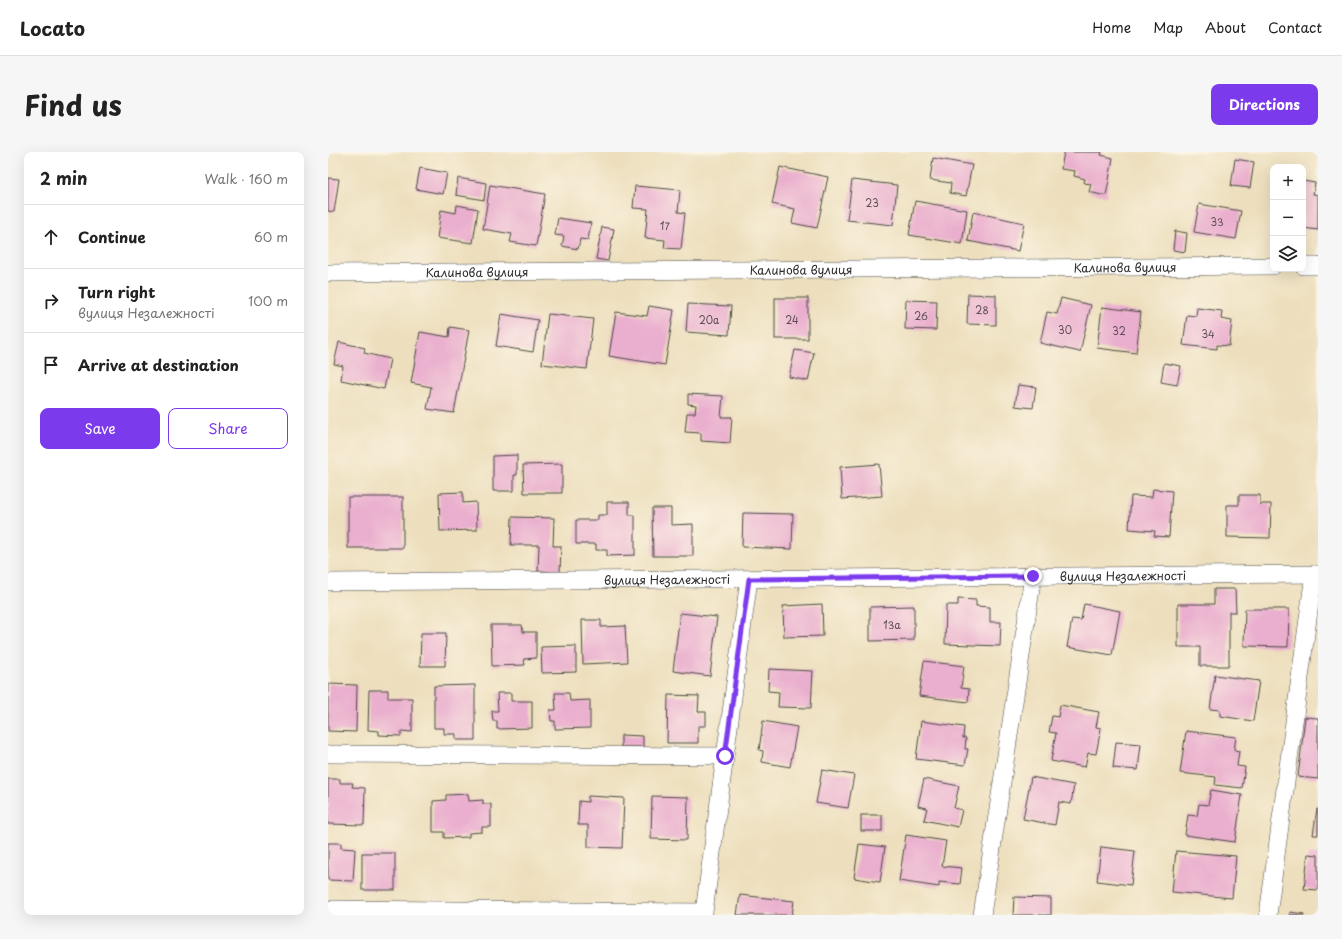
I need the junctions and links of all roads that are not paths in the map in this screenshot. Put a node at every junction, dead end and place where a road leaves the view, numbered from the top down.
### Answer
1 (1270, 266) edge
2 (1306, 266) edge
3 (1318, 266) edge
4 (328, 273) edge
5 (1316, 574) edge
6 (1033, 576) junction
7 (749, 579) junction
8 (328, 582) edge
9 (328, 754) edge
10 (725, 756) junction
11 (328, 908) edge
12 (982, 915) edge
13 (1268, 915) edge

1 - 4 street, Калинова вулиця
2 - 3 street
5 - 6 street, вулиця Незалежності
5 - 13 street
6 - 7 street, вулиця Незалежності
6 - 12 street
7 - 8 street, вулиця Незалежності
7 - 10 street
9 - 10 street
10 - 11 street

